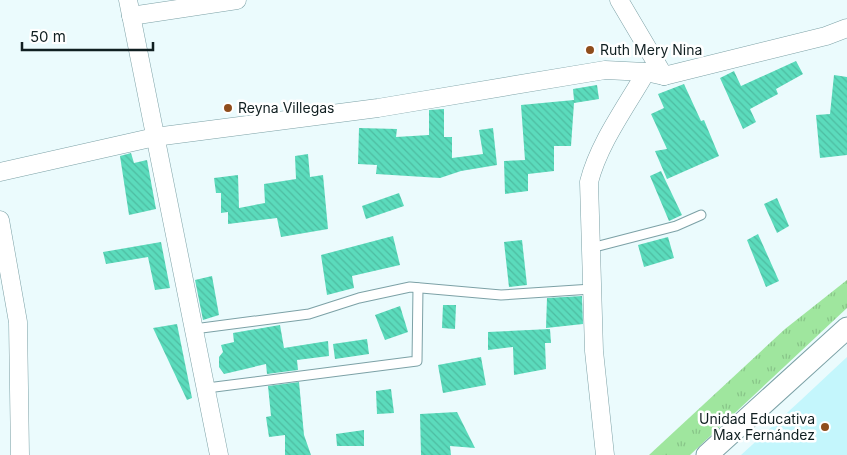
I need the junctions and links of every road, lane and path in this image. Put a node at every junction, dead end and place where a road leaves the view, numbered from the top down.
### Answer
1 (238, 0) edge
2 (619, 0) edge
3 (129, 8) edge
4 (847, 28) edge
5 (646, 72) junction
6 (664, 76) junction
7 (155, 136) junction
8 (0, 172) edge
9 (701, 215) dead end
10 (0, 220) edge
11 (591, 248) junction
12 (418, 288) junction
13 (592, 289) junction
14 (847, 328) edge
15 (194, 329) junction
16 (207, 388) junction
17 (20, 455) edge
18 (219, 455) edge
19 (605, 455) edge
20 (707, 455) edge

1 - 3 street
2 - 6 street
3 - 7 street
4 - 6 street
5 - 6 street
5 - 7 street
5 - 11 street
7 - 8 street
7 - 15 street
9 - 11 lane
10 - 17 street
11 - 13 street
12 - 13 lane
12 - 15 lane
12 - 16 lane
13 - 19 street
14 - 20 street
15 - 16 street
16 - 18 street

